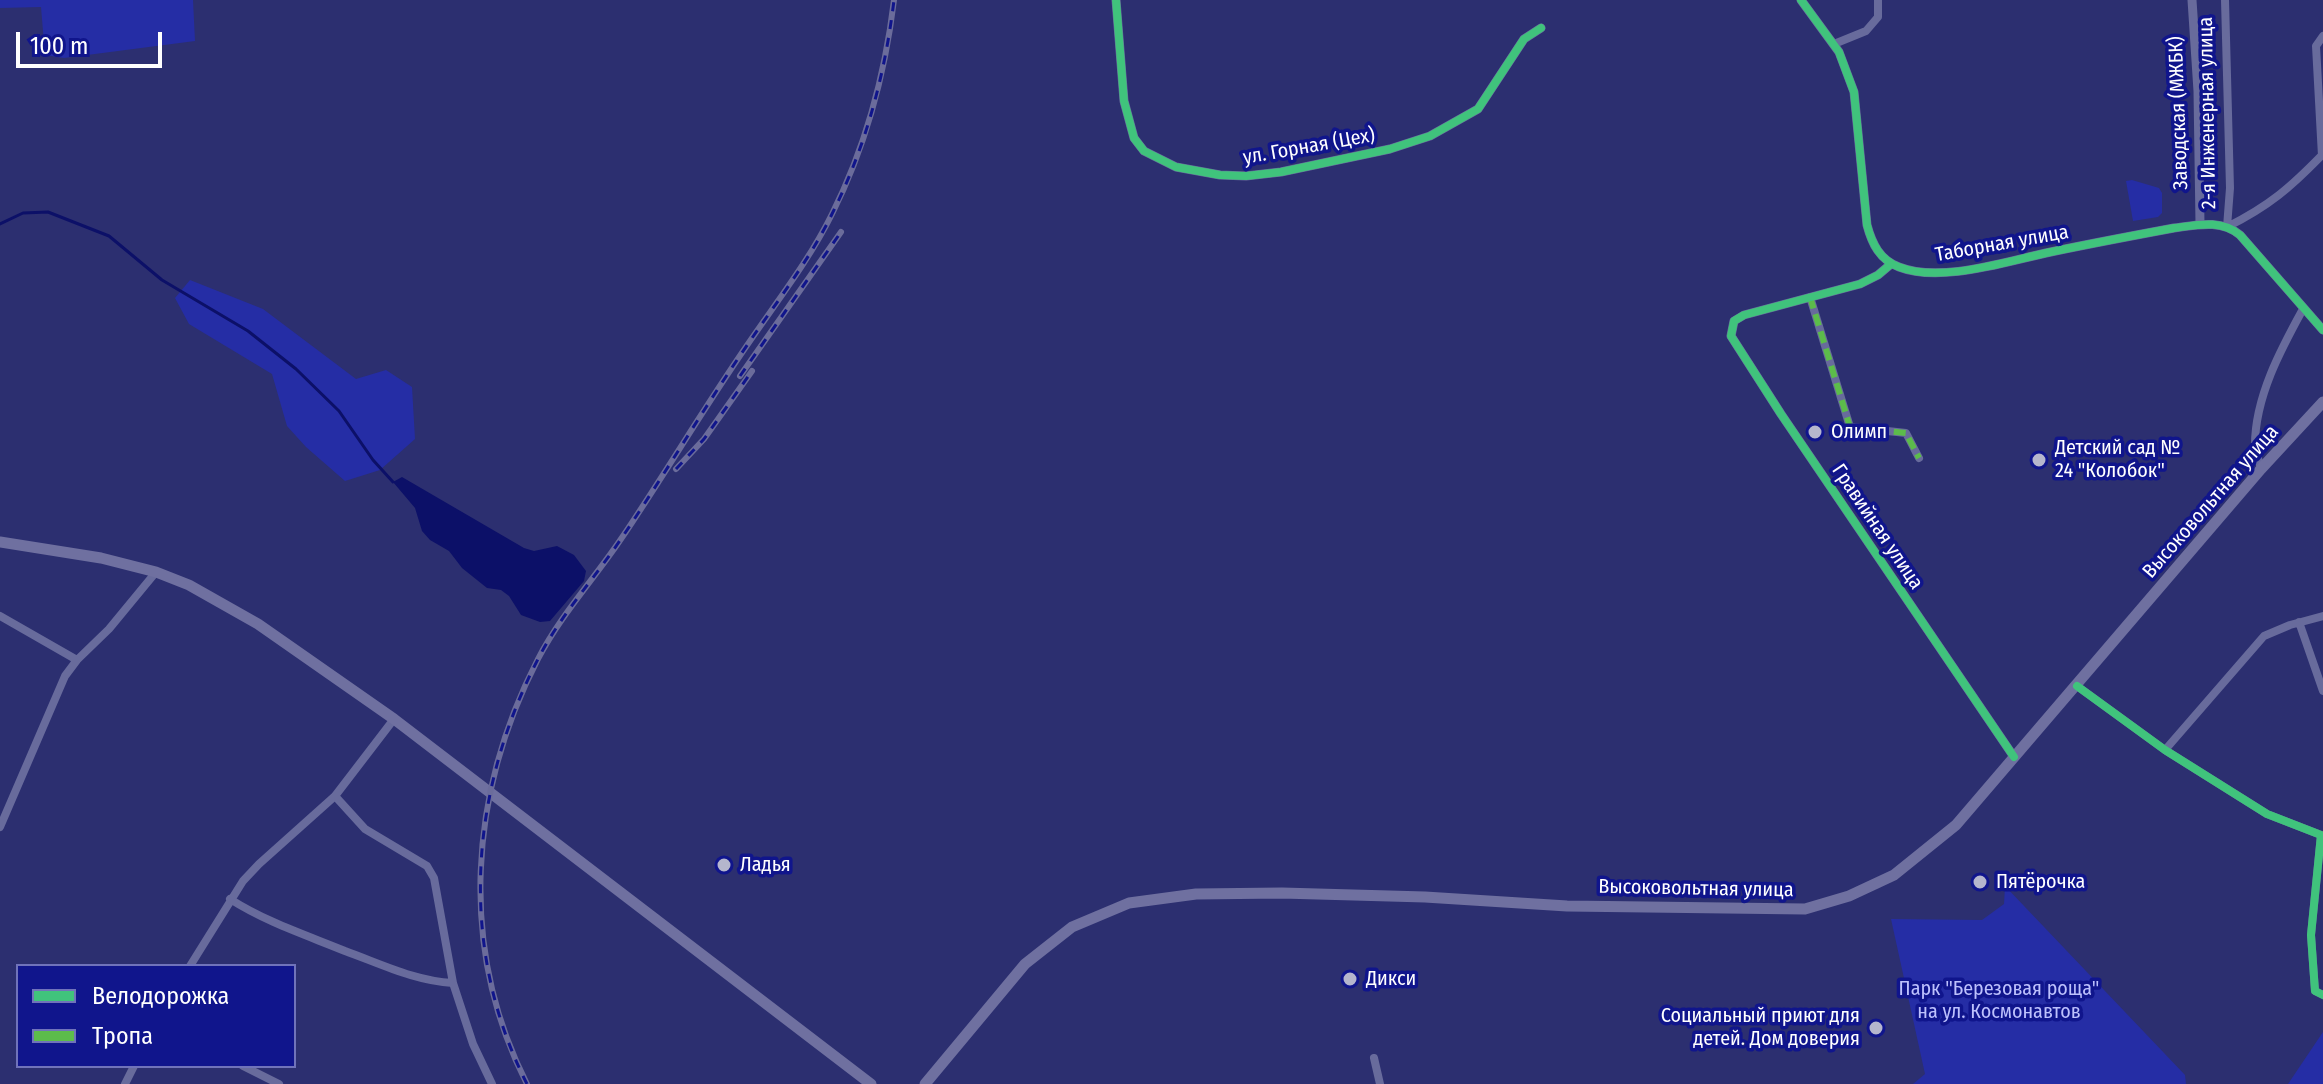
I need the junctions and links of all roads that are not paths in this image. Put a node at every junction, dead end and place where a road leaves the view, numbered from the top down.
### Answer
1 (1116, 0) edge
2 (1801, 0) edge
3 (1878, 0) edge
4 (2192, 0) edge
5 (2225, 0) edge
6 (1541, 28) dead end
7 (2323, 36) edge
8 (1834, 44) junction
9 (2322, 155) edge
10 (2200, 224) junction
11 (2227, 227) junction
12 (1891, 264) junction
13 (1810, 297) junction
14 (2303, 309) junction
15 (2323, 330) edge
16 (2323, 402) edge
17 (1919, 458) dead end
18 (2261, 469) junction
19 (0, 542) edge
20 (156, 572) junction
21 (0, 616) edge
22 (2323, 616) edge
23 (2299, 622) junction
24 (77, 660) junction
25 (2077, 686) junction
26 (2323, 691) edge
27 (394, 719) junction
28 (2165, 750) junction
29 (2014, 757) junction
30 (335, 796) junction
31 (0, 827) edge
32 (2322, 835) edge
33 (230, 899) junction
34 (191, 964) edge
35 (453, 983) junction
36 (2323, 995) edge
37 (1374, 1058) dead end
38 (247, 1068) edge
39 (279, 1084) edge
40 (492, 1084) edge
41 (871, 1084) edge
42 (925, 1084) edge
43 (1380, 1084) edge

1 - 6 street, ул. Горная (Цех)
2 - 8 street
3 - 8 street
4 - 10 street, Заводская (МЖБК)
5 - 11 street, 2-я Инженерная улица
7 - 9 street
8 - 12 street
9 - 11 street
10 - 11 street, Таборная улица
10 - 12 street, Таборная улица
11 - 14 street, 2-я Инженерная улица
12 - 13 street
13 - 17 street
13 - 29 street, Гравийная улица
14 - 15 street, 2-я Инженерная улица
14 - 18 street
16 - 18 main road, Высоковольтная улица
18 - 25 main road, Высоковольтная улица
19 - 20 main road
20 - 24 street
20 - 27 main road
21 - 24 street
22 - 23 street
23 - 26 street
23 - 28 street
24 - 31 street
25 - 28 street
25 - 29 main road, Высоковольтная улица
27 - 30 street
27 - 41 main road
28 - 32 street
29 - 42 main road, Высоковольтная улица
30 - 33 street
30 - 35 street
32 - 36 street
33 - 34 street
33 - 35 street
35 - 40 street
37 - 43 street
38 - 39 street

